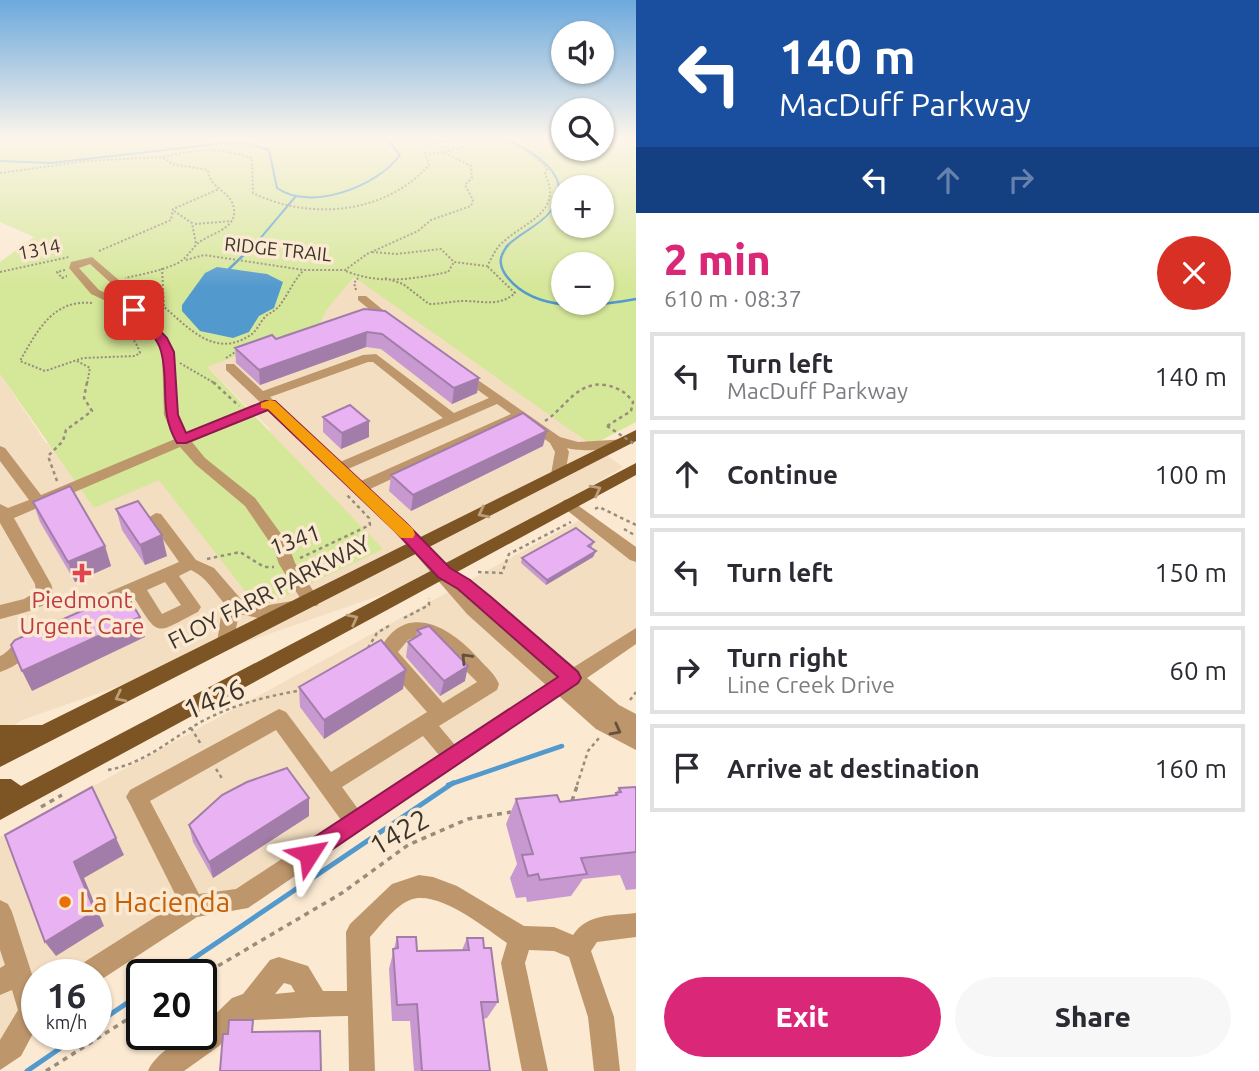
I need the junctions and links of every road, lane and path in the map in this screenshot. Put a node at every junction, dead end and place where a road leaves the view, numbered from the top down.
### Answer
1 (253, 188) edge
2 (403, 188) edge
3 (466, 188) edge
4 (550, 188) edge
5 (220, 189) joint
6 (174, 211) junction
7 (232, 221) junction
8 (195, 225) junction
9 (196, 244) junction
10 (99, 251) dead end
11 (371, 252) junction
12 (84, 260) junction
13 (183, 260) junction
14 (454, 262) junction
15 (487, 266) junction
16 (162, 268) junction
17 (65, 270) dead end
18 (304, 270) junction
19 (345, 270) junction
20 (0, 272) edge
21 (70, 275) dead end
22 (358, 278) junction
23 (385, 278) junction
24 (115, 280) junction
25 (108, 297) junction
26 (362, 298) joint
27 (98, 304) junction
28 (134, 310) junction
29 (404, 331) edge
30 (238, 351) edge
31 (77, 361) junction
32 (230, 367) joint
33 (191, 368) dead end
34 (456, 369) edge
35 (498, 399) junction
36 (265, 400) junction
37 (245, 414) junction
38 (520, 415) junction
39 (453, 419) junction
40 (535, 425) junction
41 (181, 440) junction
42 (555, 440) junction
43 (631, 440) edge
44 (0, 452) edge
45 (339, 468) junction
46 (636, 468) edge
47 (558, 474) junction
48 (360, 488) junction
49 (59, 491) junction
50 (37, 500) junction
51 (569, 504) junction
52 (2, 514) edge
53 (584, 515) junction
54 (156, 518) dead end
55 (618, 519) junction
56 (613, 522) dead end
57 (370, 525) dead end
58 (636, 525) edge
59 (623, 529) dead end
60 (636, 536) edge
61 (419, 546) junction
62 (636, 556) edge
63 (190, 564) junction
64 (287, 564) junction
65 (478, 572) dead end
66 (444, 573) junction
67 (169, 574) junction
68 (136, 588) junction
69 (429, 598) dead end
70 (231, 604) junction
71 (305, 604) junction
72 (90, 608) edge
73 (0, 612) edge
74 (404, 618) dead end
75 (392, 624) dead end
76 (44, 628) edge
77 (636, 635) edge
78 (226, 643) junction
79 (363, 658) edge
80 (0, 664) edge
81 (566, 682) junction
82 (306, 689) edge
83 (636, 692) edge
84 (630, 699) dead end
85 (433, 719) junction
86 (636, 724) edge
87 (47, 734) junction
88 (0, 735) edge
89 (599, 738) dead end
90 (636, 741) edge
91 (0, 757) edge
92 (453, 757) junction
93 (103, 770) dead end
94 (328, 785) junction
95 (63, 794) dead end
96 (3, 801) edge
97 (565, 804) edge
98 (30, 811) dead end
99 (519, 811) edge
100 (355, 823) junction
101 (193, 906) junction
102 (0, 912) edge
103 (636, 925) edge
104 (521, 938) junction
105 (578, 949) junction
106 (112, 959) edge
107 (217, 966) edge
108 (9, 977) edge
109 (21, 992) edge
110 (316, 1003) junction
111 (358, 1004) junction
112 (249, 1007) junction
113 (126, 1020) edge
114 (21, 1031) edge
115 (0, 1057) edge
116 (167, 1069) edge
117 (46, 1071) edge
118 (362, 1071) edge
119 (535, 1071) edge
120 (607, 1071) edge

1 - 2 path
3 - 11 path, RIDGE TRAIL
4 - 15 path
5 - 6 path
5 - 7 path
6 - 8 path
6 - 10 path
7 - 8 path
7 - 9 path
8 - 9 path
9 - 13 path
11 - 14 path
11 - 19 path, RIDGE TRAIL
12 - 20 path, 1314
12 - 24 street
12 - 25 street
13 - 16 path
13 - 18 path, RIDGE TRAIL
14 - 15 path
14 - 23 path
15 - 23 path
16 - 18 path
16 - 24 path
17 - 21 path
18 - 19 path, RIDGE TRAIL
19 - 22 path
22 - 23 path
22 - 26 path
24 - 28 street
25 - 27 path
25 - 28 street
26 - 29 street
27 - 31 path
27 - 31 path
28 - 41 street
30 - 32 path
31 - 49 path
32 - 36 street
33 - 37 path
34 - 35 street
35 - 38 street
35 - 39 street
36 - 37 street
36 - 39 street
36 - 45 street
37 - 41 street
38 - 40 street
38 - 48 street
39 - 45 street
40 - 42 street
40 - 43 path, bridge
41 - 49 street
41 - 64 street
42 - 43 street
42 - 47 street
43 - 47 main road, FLOY FARR PARKWAY
44 - 50 street
45 - 48 street
51 -> 46 main road
47 -> 61 main road, FLOY FARR PARKWAY
48 - 61 street
49 - 50 street
50 - 52 street
51 - 53 street
51 - 66 main road
52 - 73 street
53 - 55 path
53 - 62 street
53 - 65 path
54 - 63 street
55 - 56 path
55 - 58 path
57 - 64 path, 1341
59 - 60 path
61 - 66 street
61 - 71 main road, FLOY FARR PARKWAY
63 - 64 path, 1341
63 - 67 street
63 - 70 street
64 - 71 street
66 - 81 street
96 -> 66 main road
67 - 68 street
67 - 68 street
68 - 72 street
69 - 74 path
70 - 71 street
70 - 78 street
71 - 78 main road, FLOY FARR PARKWAY
75 - 79 path
76 - 80 street
77 - 81 street
78 -> 87 main road, FLOY FARR PARKWAY
81 - 86 street
81 -> 90 street
81 - 92 street
82 - 93 path, 1426
83 - 84 path
85 -> 85 street
85 - 92 street
85 - 94 street
87 - 88 main road
87 - 91 main road, FLOY FARR PARKWAY
89 - 97 path
92 - 100 street
94 - 100 street
94 - 101 street
95 - 98 path
99 - 107 path, 1422
100 - 101 street
101 - 106 street
102 - 108 street
103 - 105 street
104 - 105 street
104 - 111 street
104 - 119 street
105 - 120 street
108 - 109 street
110 - 111 street
110 - 112 street
110 - 112 street
111 - 118 street
112 - 116 street
113 - 117 path
114 - 115 street

